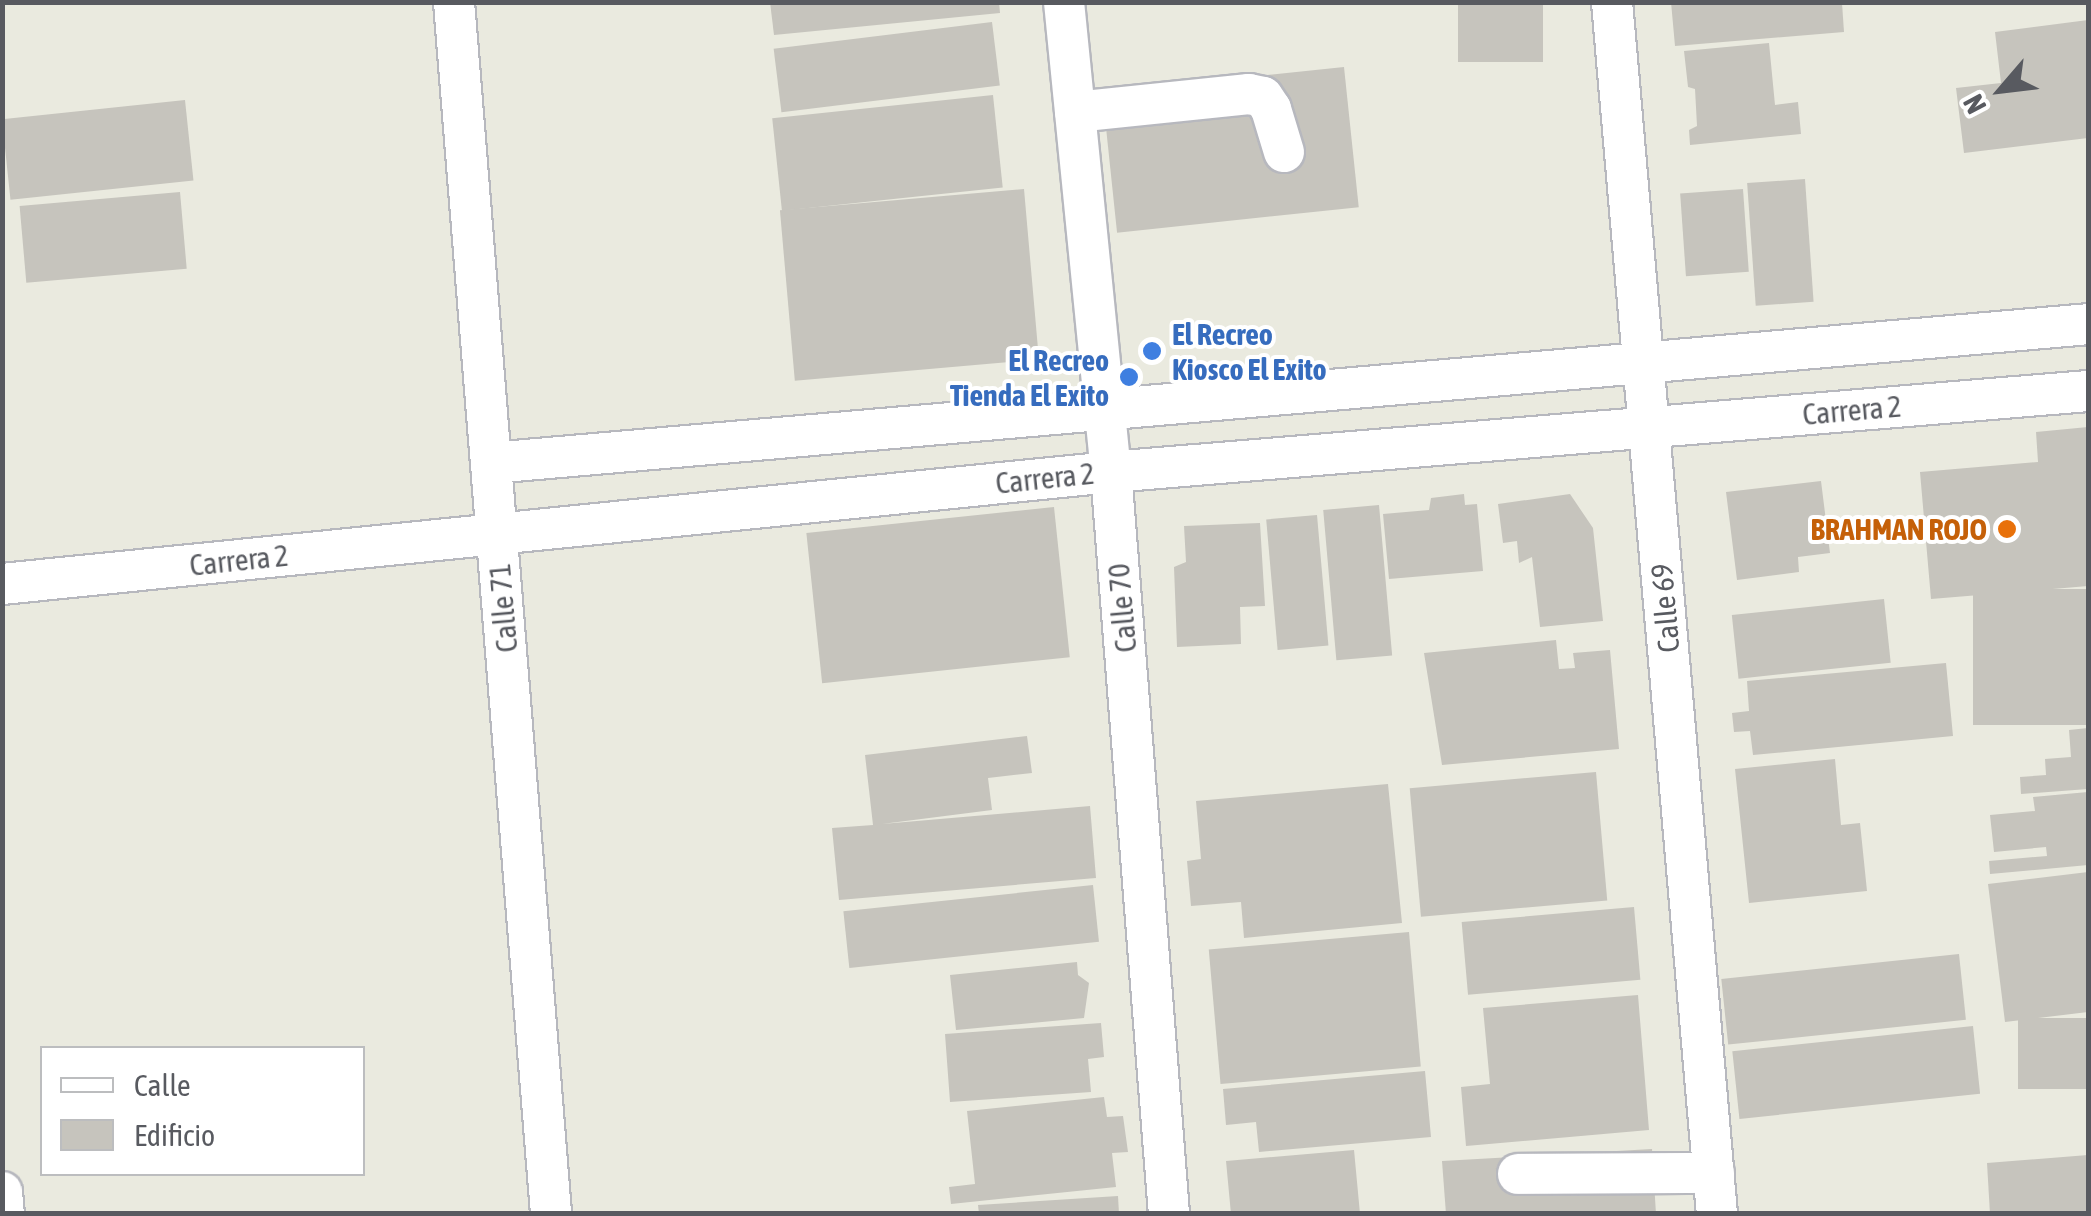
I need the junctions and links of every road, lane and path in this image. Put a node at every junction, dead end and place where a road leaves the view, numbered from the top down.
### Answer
1 (454, 2) edge
2 (1064, 2) edge
3 (1612, 2) edge
4 (1074, 112) junction
5 (1284, 152) dead end
6 (2088, 324) edge
7 (1644, 361) junction
8 (2088, 391) edge
9 (1104, 406) junction
10 (1650, 427) junction
11 (491, 463) junction
12 (1111, 472) junction
13 (497, 533) junction
14 (2, 584) edge
15 (1714, 1173) junction
16 (1518, 1174) dead end
17 (2, 1192) edge
18 (4, 1214) edge
19 (551, 1214) edge
20 (1170, 1214) edge
21 (1717, 1214) edge

1 - 11 street, Calle 71
2 - 4 street, Calle 70
3 - 7 street, Calle 69
4 - 5 street
4 - 9 street, Calle 70
6 - 7 street
7 - 9 street
7 - 10 street, Calle 69
8 - 10 street, Carrera 2
9 - 11 street
9 - 12 street, Calle 70
10 - 12 street, Carrera 2
10 - 15 street, Calle 69
11 - 13 street, Calle 71
12 - 13 street, Carrera 2
12 - 20 street, Calle 70
13 - 14 street, Carrera 2
13 - 19 street, Calle 71
15 - 16 street
15 - 21 street, Calle 69
17 - 18 street

